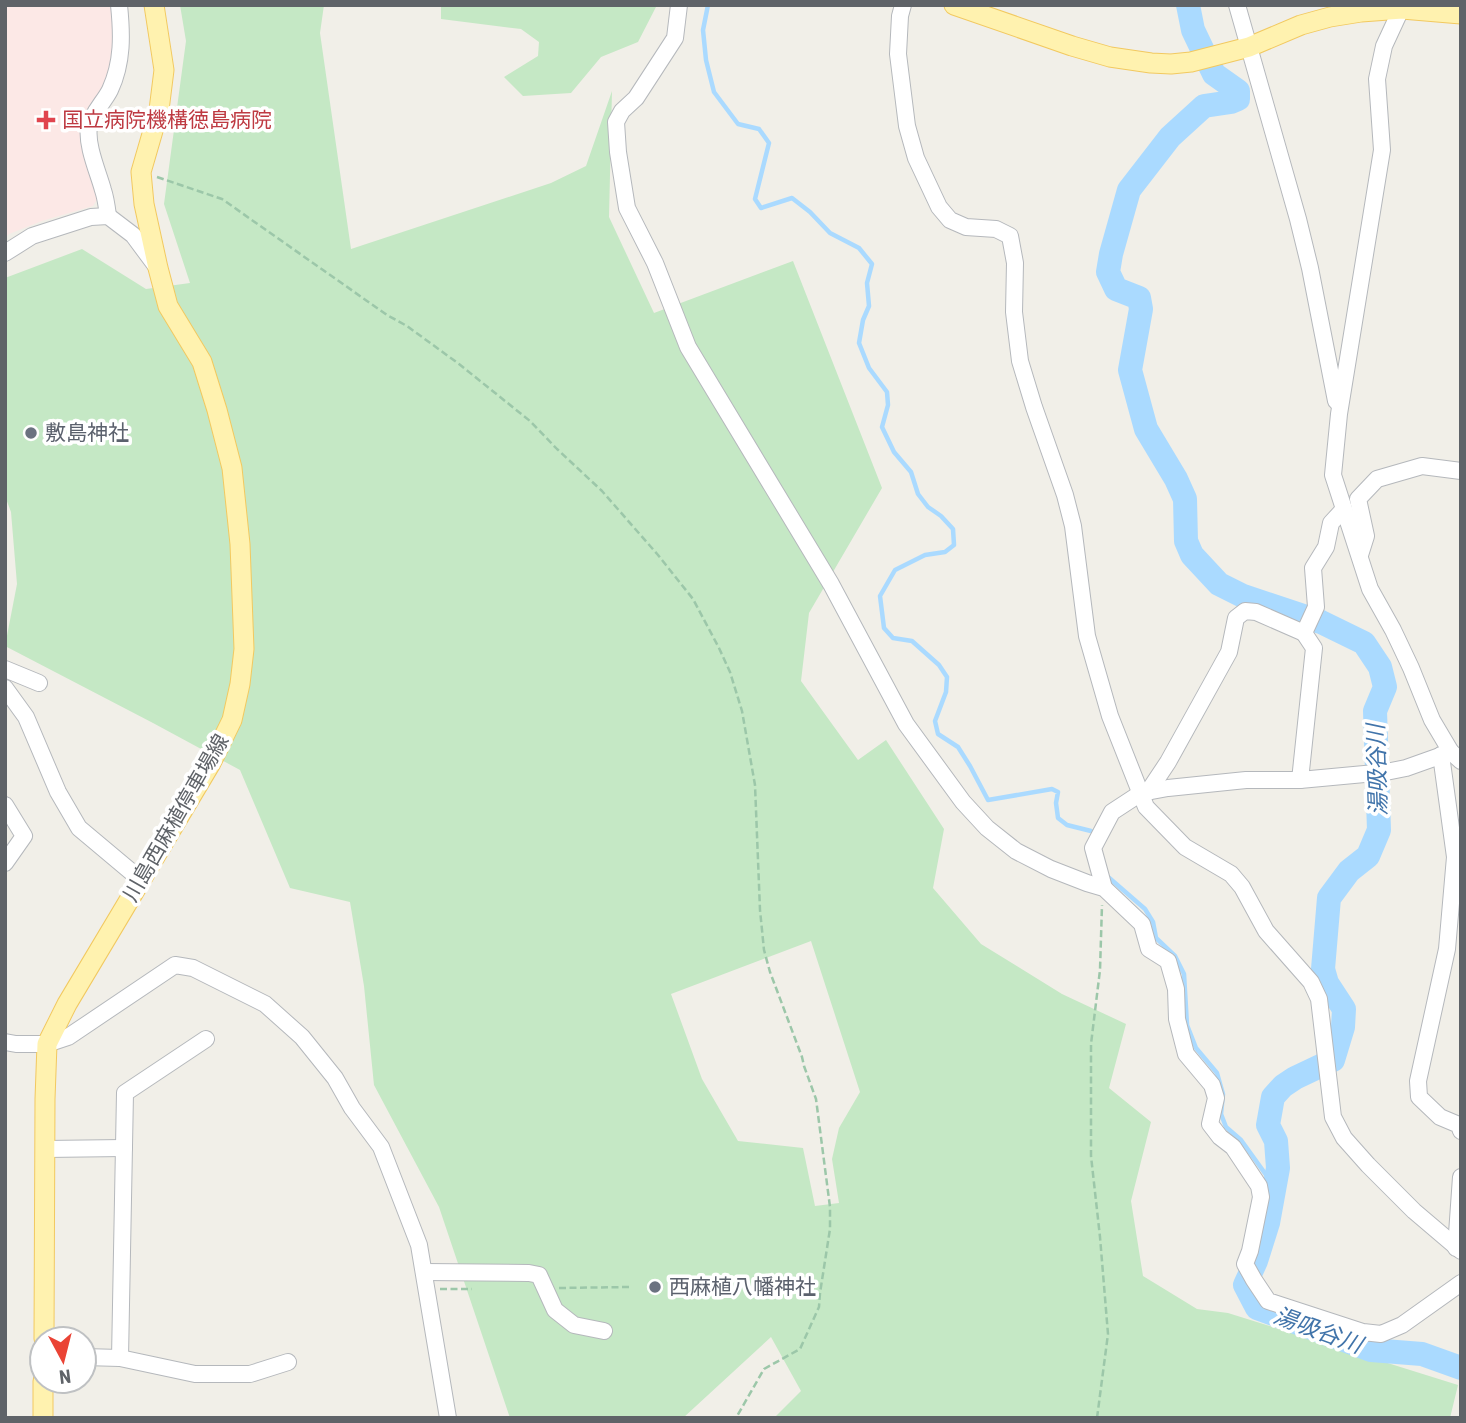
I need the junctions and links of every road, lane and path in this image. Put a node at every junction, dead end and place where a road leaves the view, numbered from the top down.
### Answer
1 (119, 5) edge
2 (154, 5) edge
3 (679, 5) edge
4 (903, 5) edge
5 (954, 5) edge
6 (1237, 5) edge
7 (1403, 7) edge
8 (1461, 14) edge
9 (1249, 47) junction
10 (141, 172) junction
11 (108, 216) junction
12 (5, 253) edge
13 (158, 268) junction
14 (1339, 414) junction
15 (1461, 471) edge
16 (1343, 510) junction
17 (1360, 555) junction
18 (1306, 629) junction
19 (5, 669) edge
20 (39, 683) dead end
21 (5, 688) edge
22 (1451, 756) edge
23 (1300, 780) junction
24 (1144, 793) junction
25 (5, 805) edge
26 (5, 863) edge
27 (141, 880) junction
28 (1104, 888) junction
29 (1454, 926) edge
30 (206, 1040) dead end
31 (5, 1042) edge
32 (47, 1044) junction
33 (1461, 1131) edge
34 (124, 1148) junction
35 (45, 1149) junction
36 (1461, 1177) edge
37 (1458, 1250) edge
38 (424, 1272) junction
39 (1461, 1283) edge
40 (44, 1325) edge
41 (604, 1331) dead end
42 (98, 1357) edge
43 (120, 1358) junction
44 (288, 1362) dead end
45 (43, 1395) edge
46 (43, 1418) edge
47 (448, 1418) edge
48 (736, 1418) edge
49 (1097, 1418) edge

1 - 11 street
2 - 10 main road, 川島西麻植停車場線
3 - 28 street
4 - 24 street
5 - 9 main road
6 - 9 street
7 - 8 main road
7 - 9 main road
7 - 14 street
9 - 14 street
10 - 13 main road, 川島西麻植停車場線
10 - 48 path
11 - 12 street
11 - 13 street
13 - 27 main road, 川島西麻植停車場線
14 - 16 street
15 - 17 street
16 - 17 street
16 - 18 street
17 - 22 street
18 - 23 street
18 - 24 street
19 - 20 street
21 - 27 street
22 - 23 street
22 - 29 street
23 - 24 street
24 - 28 street
24 - 37 street
25 - 26 street
27 - 32 main road, 川島西麻植停車場線
28 - 39 street
28 - 49 path
29 - 33 street
30 - 34 street
31 - 32 street
32 - 35 main road, 川島西麻植停車場線
32 - 38 street
34 - 35 street
34 - 43 street
35 - 40 main road, 川島西麻植停車場線
36 - 37 street
38 - 41 street
38 - 47 street
42 - 43 street
43 - 44 street
45 - 46 main road

